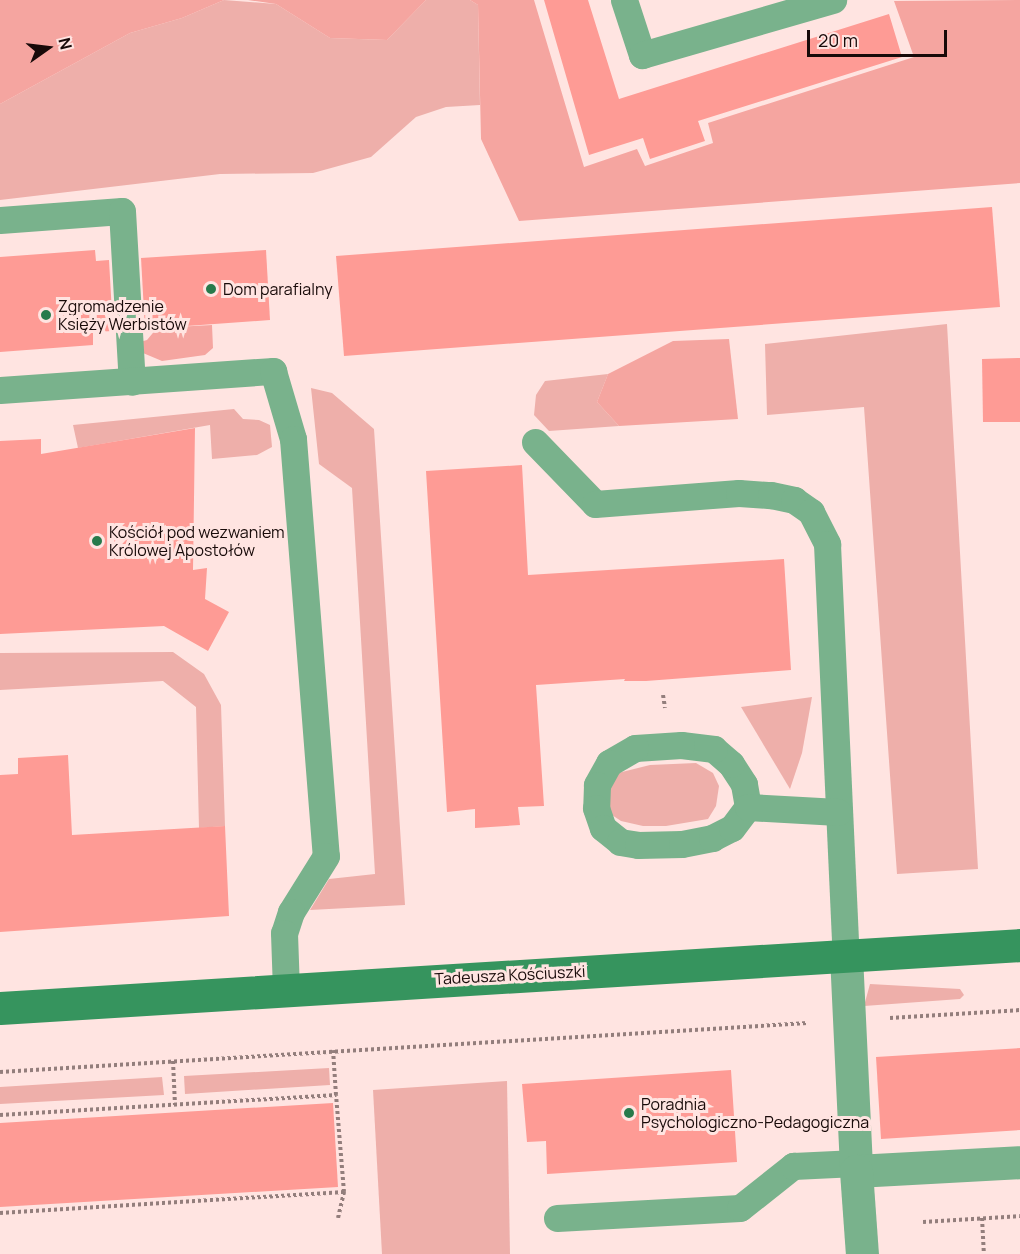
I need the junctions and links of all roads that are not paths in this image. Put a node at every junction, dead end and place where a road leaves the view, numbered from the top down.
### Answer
1 (624, 0) edge
2 (833, 0) edge
3 (0, 220) edge
4 (132, 382) junction
5 (0, 390) edge
6 (535, 442) dead end
7 (748, 807) junction
8 (838, 812) junction
9 (1020, 945) edge
10 (846, 955) junction
11 (286, 989) junction
12 (0, 1008) edge
13 (1020, 1162) edge
14 (856, 1167) junction
15 (557, 1218) dead end
16 (862, 1254) edge

1 - 2 lane
3 - 4 lane
4 - 5 lane
4 - 11 lane
6 - 8 lane
7 - 7 lane
7 - 8 lane
8 - 10 lane
9 - 10 street, Tadeusza Kościuszki
10 - 11 street, Tadeusza Kościuszki
10 - 14 street
11 - 12 street, Tadeusza Kościuszki
13 - 14 street
14 - 15 lane
14 - 16 street

